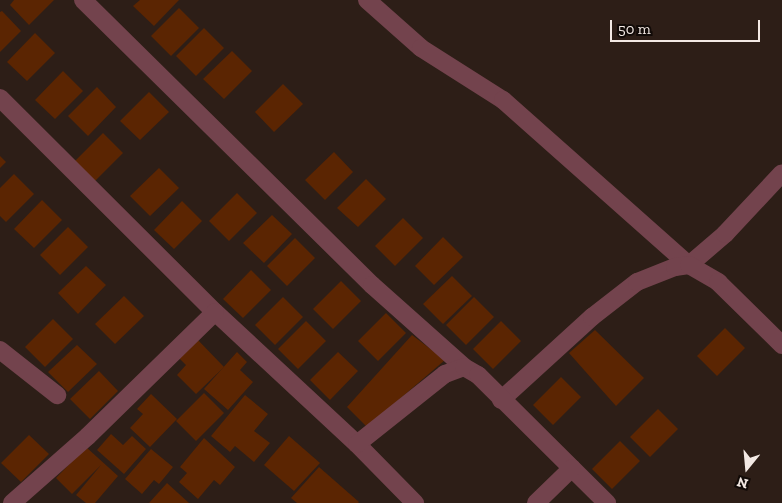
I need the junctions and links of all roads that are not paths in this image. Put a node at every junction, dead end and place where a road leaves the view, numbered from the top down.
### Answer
1 (83, 0) edge
2 (367, 0) edge
3 (0, 98) edge
4 (782, 173) edge
5 (689, 264) junction
6 (215, 312) junction
7 (782, 345) edge
8 (0, 350) edge
9 (464, 367) junction
10 (57, 395) dead end
11 (501, 400) junction
12 (357, 444) junction
13 (572, 468) junction
14 (12, 503) edge
15 (415, 503) edge
16 (536, 503) edge
17 (607, 503) edge

1 - 9 street
2 - 5 street
3 - 6 street
4 - 5 street
5 - 7 street
5 - 11 street
6 - 12 street
6 - 14 street
8 - 10 street
9 - 11 street
9 - 12 street
11 - 13 street
12 - 15 street
13 - 16 street
13 - 17 street

